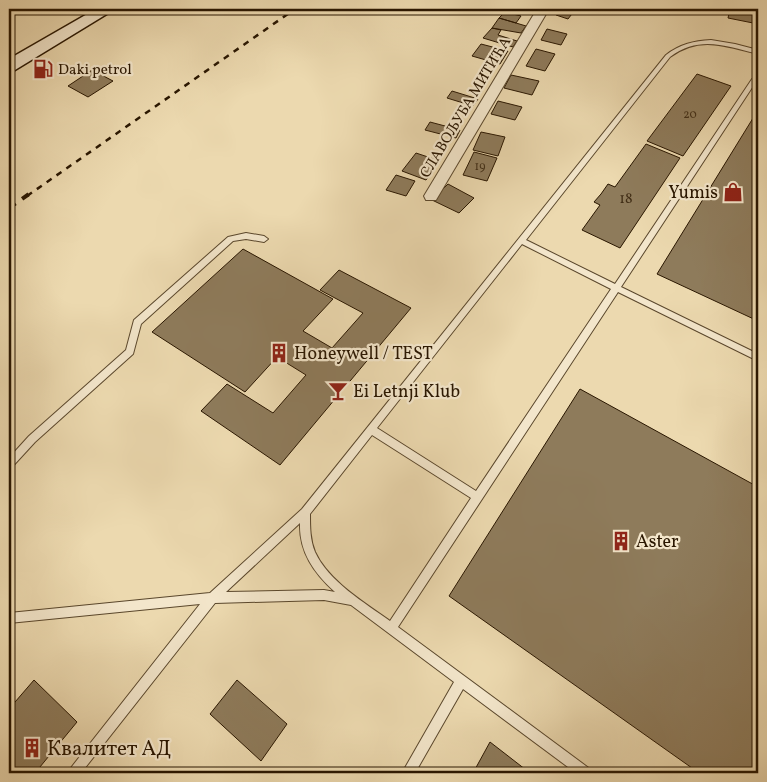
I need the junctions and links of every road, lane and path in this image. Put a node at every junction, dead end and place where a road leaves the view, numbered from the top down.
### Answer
1 (86, 9) edge
2 (107, 9) edge
3 (543, 9) edge
4 (758, 52) edge
5 (9, 53) edge
6 (9, 66) edge
7 (754, 80) dead end
8 (431, 196) dead end
9 (264, 239) dead end
10 (522, 241) junction
11 (616, 288) junction
12 (758, 358) edge
13 (371, 429) junction
14 (9, 464) edge
15 (478, 497) junction
16 (305, 512) junction
17 (212, 598) junction
18 (353, 600) junction
19 (9, 618) edge
20 (391, 628) junction
21 (462, 680) junction
22 (74, 773) edge
23 (408, 773) edge
24 (586, 773) edge

1 - 5 main road
2 - 6 main road
3 - 8 street, СЛАВОЉУБА МИТИЋА
4 - 10 lane
7 - 11 lane
9 - 14 lane
10 - 11 lane
10 - 13 lane
11 - 12 lane
11 - 15 lane
13 - 15 lane
13 - 16 lane
15 - 20 lane
16 - 17 lane
16 - 18 lane
17 - 18 lane
17 - 19 lane
17 - 22 lane
18 - 20 lane
20 - 21 lane
21 - 23 lane
21 - 24 lane

